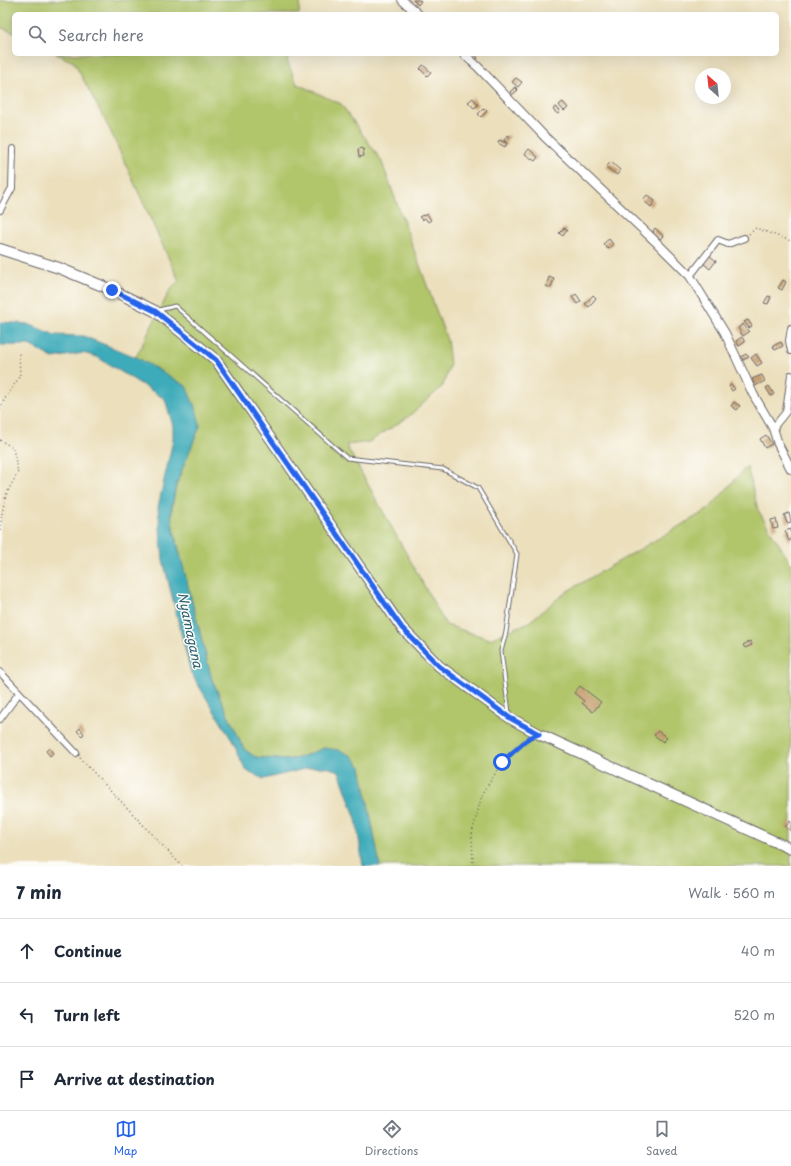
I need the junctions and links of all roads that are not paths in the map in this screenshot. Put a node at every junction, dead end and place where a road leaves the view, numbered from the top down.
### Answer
1 (402, 0) edge
2 (416, 12) edge
3 (466, 56) edge
4 (13, 149) dead end
5 (0, 210) edge
6 (744, 238) road end
7 (0, 249) edge
8 (690, 276) junction
9 (155, 311) junction
10 (791, 328) edge
11 (791, 351) edge
12 (791, 375) edge
13 (773, 428) junction
14 (791, 469) edge
15 (0, 672) edge
16 (19, 693) junction
17 (510, 718) junction
18 (0, 719) edge
19 (76, 754) road end
20 (791, 849) edge

1 - 2 street
3 - 8 street
4 - 5 street
6 - 8 street
7 - 9 main road
8 - 13 street
9 - 17 main road
9 - 17 lane
10 - 11 street
12 - 13 street
13 - 14 street
15 - 16 street
16 - 18 street
16 - 19 street
17 - 20 main road

